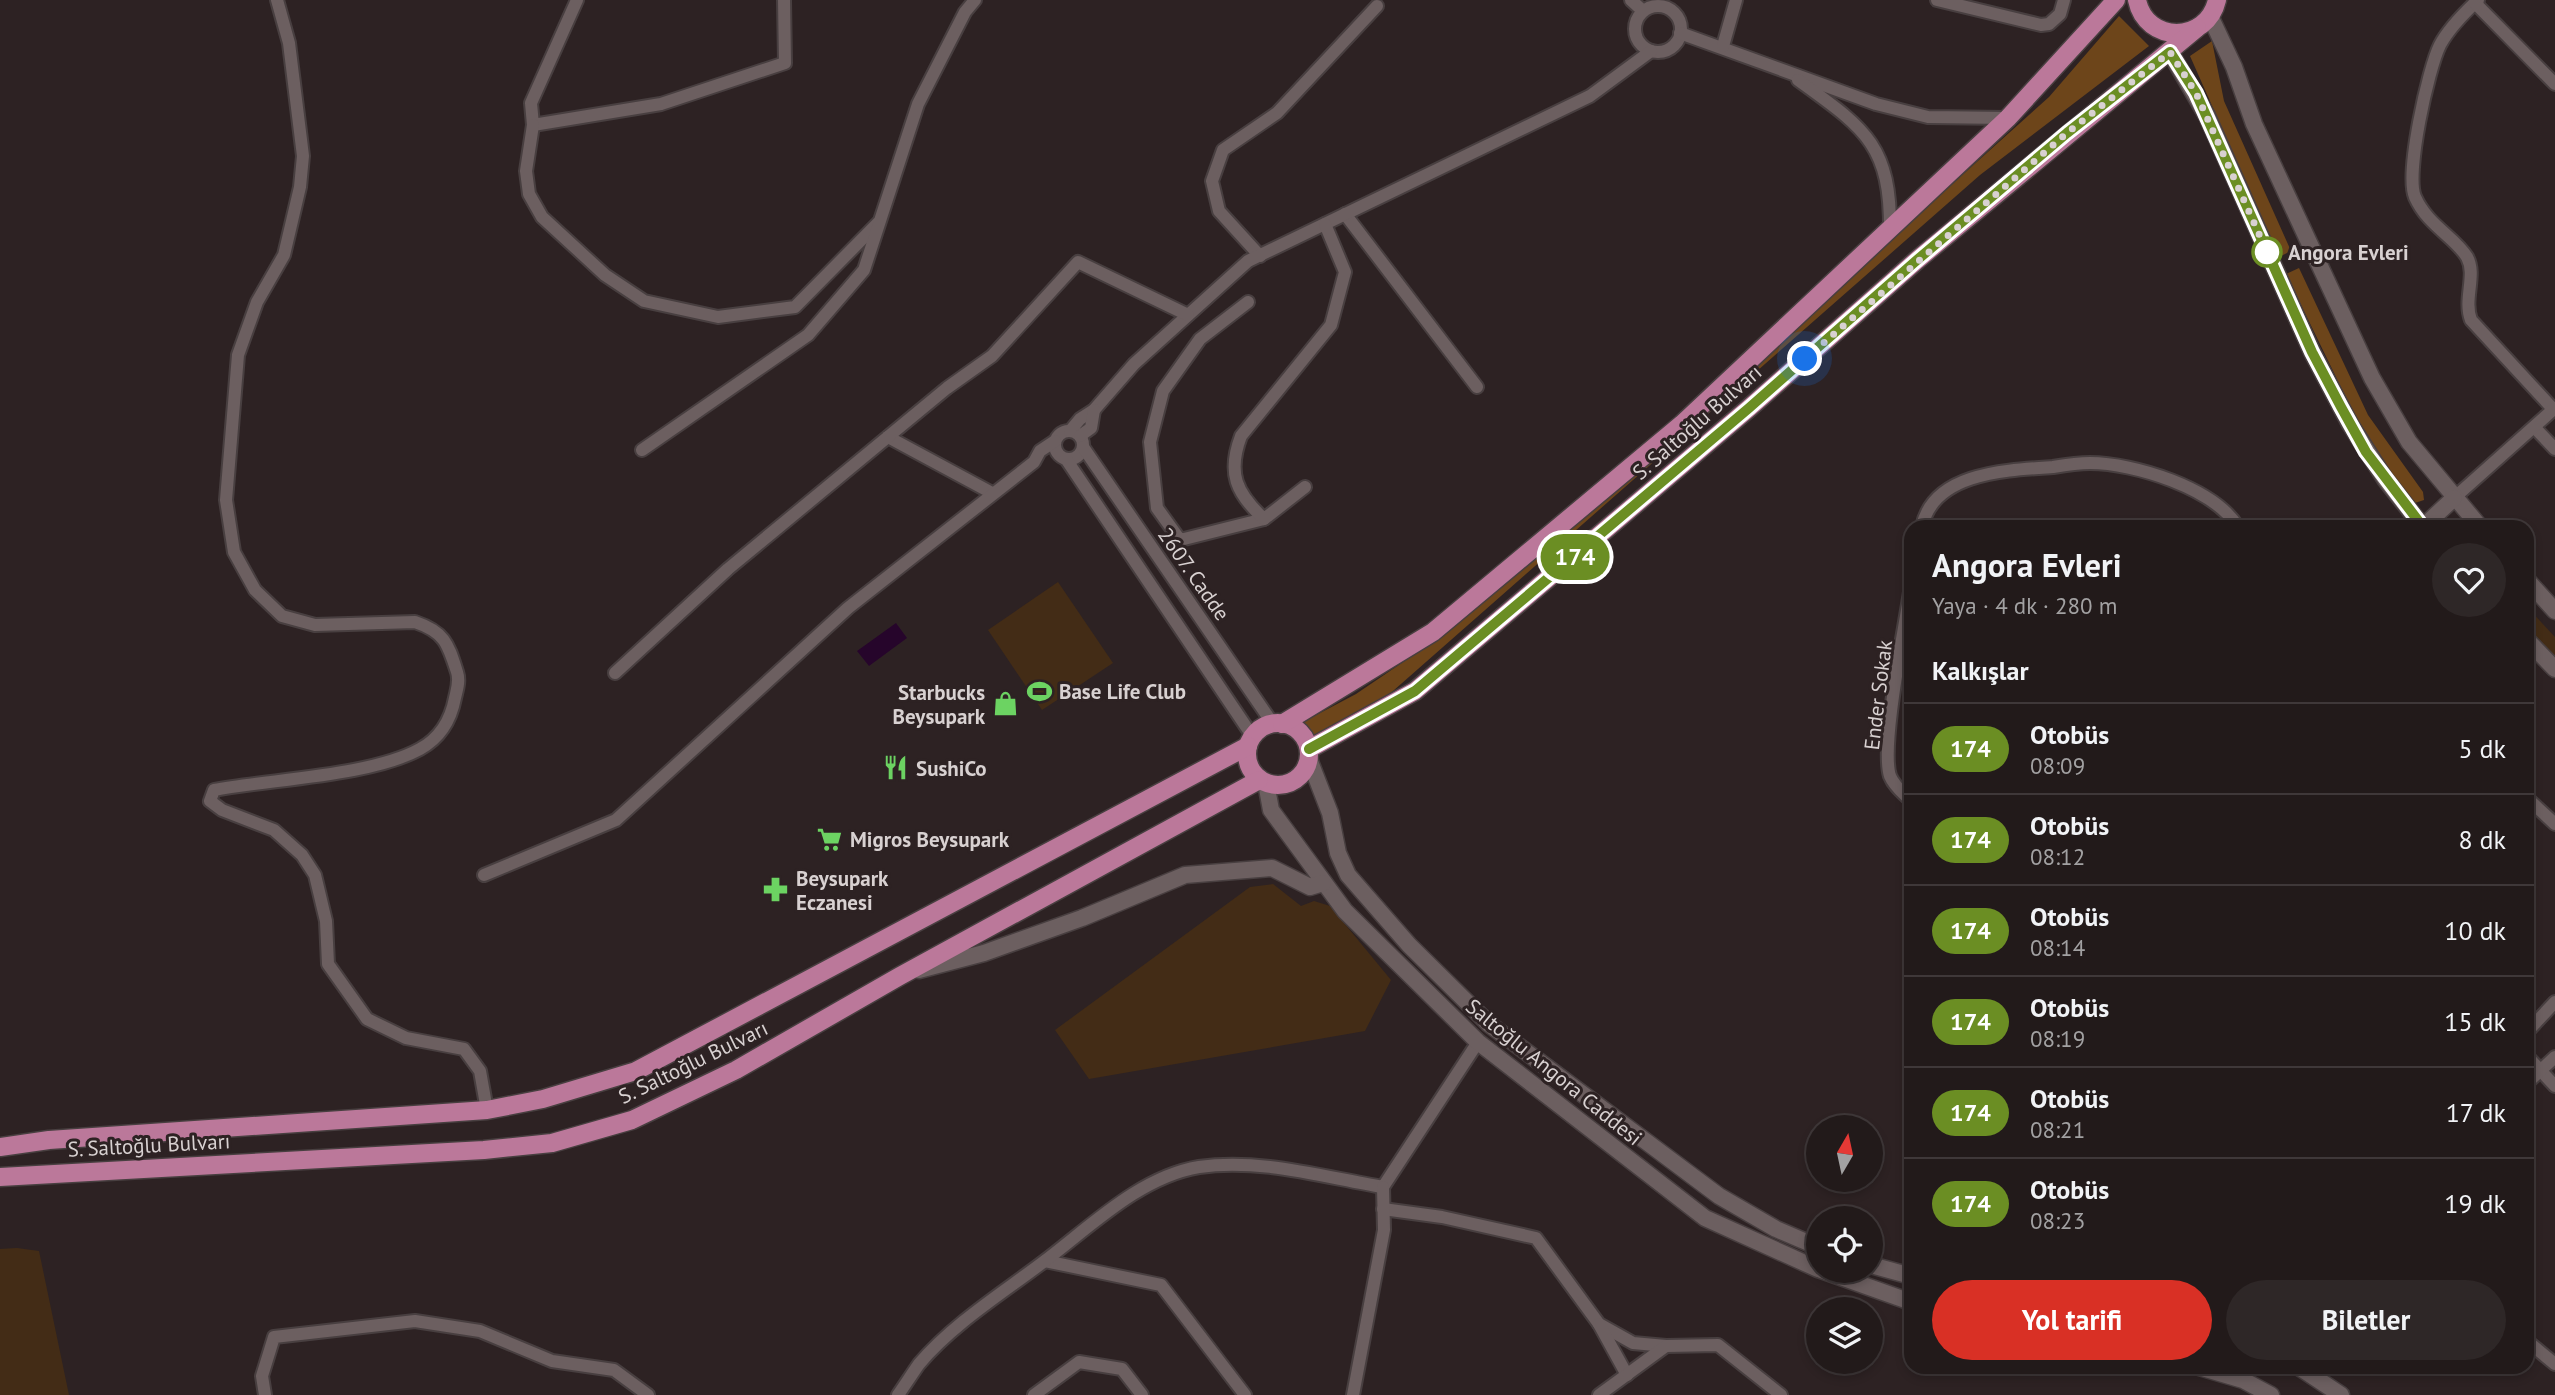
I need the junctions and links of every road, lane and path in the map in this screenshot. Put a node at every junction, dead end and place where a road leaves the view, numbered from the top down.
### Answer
1 (277, 0) edge
2 (577, 0) edge
3 (784, 0) edge
4 (975, 0) edge
5 (1631, 0) edge
6 (1736, 0) edge
7 (1937, 0) edge
8 (2064, 0) edge
9 (2116, 0) edge
10 (2137, 0) edge
11 (2476, 1) edge
12 (1377, 6) dead end
13 (2212, 10) edge
14 (1643, 11) junction
15 (1680, 33) junction
16 (1723, 46) junction
17 (1651, 51) junction
18 (2170, 52) junction
19 (1787, 72) junction
20 (2555, 84) edge
21 (2008, 118) junction
22 (533, 125) junction
23 (1345, 214) junction
24 (880, 222) junction
25 (1325, 224) junction
26 (1890, 231) junction
27 (1260, 256) junction
28 (1248, 302) dead end
29 (1188, 315) junction
30 (1477, 387) dead end
31 (2554, 409) edge
32 (2534, 427) junction
33 (888, 437) junction
34 (1078, 438) junction
35 (1055, 441) junction
36 (2555, 449) edge
37 (642, 450) dead end
38 (1062, 457) junction
39 (1034, 462) junction
40 (1305, 487) dead end
41 (992, 494) junction
42 (2454, 498) junction
43 (1264, 519) junction
44 (1925, 520) edge
45 (2234, 520) edge
46 (2417, 520) edge
47 (2430, 520) edge
48 (2474, 520) edge
49 (2534, 588) edge
50 (2555, 611) edge
51 (1198, 614) junction
52 (1179, 627) junction
53 (1904, 633) edge
54 (2534, 647) edge
55 (1904, 650) edge
56 (1901, 653) junction
57 (2555, 669) edge
58 (615, 673) dead end
59 (1278, 724) junction
60 (1250, 742) junction
61 (1309, 754) junction
62 (1263, 781) junction
63 (1904, 794) edge
64 (2534, 804) edge
65 (2555, 824) edge
66 (484, 875) dead end
67 (1323, 883) junction
68 (900, 976) junction
69 (2555, 1002) edge
70 (1489, 1024) junction
71 (2534, 1024) edge
72 (1478, 1042) junction
73 (2555, 1057) edge
74 (2534, 1063) edge
75 (2541, 1070) junction
76 (2534, 1076) edge
77 (2555, 1086) edge
78 (487, 1110) junction
79 (0, 1147) edge
80 (0, 1177) edge
81 (1383, 1188) junction
82 (1383, 1209) junction
83 (1806, 1242) edge
84 (1045, 1261) junction
85 (1806, 1264) edge
86 (1883, 1268) edge
87 (1904, 1274) edge
88 (1857, 1283) edge
89 (1904, 1300) edge
90 (1599, 1324) junction
91 (1666, 1346) junction
92 (2534, 1347) edge
93 (2555, 1364) edge
94 (2223, 1374) edge
95 (2310, 1374) edge
96 (1627, 1375) junction
97 (265, 1395) edge
98 (648, 1395) edge
99 (898, 1395) edge
100 (1034, 1395) edge
101 (1142, 1395) edge
102 (1245, 1395) edge
103 (1353, 1395) edge
104 (1599, 1395) edge
105 (1781, 1395) edge
106 (2271, 1395) edge
107 (2341, 1395) edge

1 - 78 street
2 - 22 street
3 - 22 street
4 - 24 street
5 - 14 street
6 - 16 street
7 - 8 street
9 - 21 main road, S. Saltoğlu Bulvarı
10 - 13 main road
11 - 20 street
11 - 31 street
12 - 27 street
13 - 18 main road, S. Saltoğlu Bulvarı
13 - 42 street
14 - 15 street
14 - 17 street
15 - 16 street
15 - 17 street
16 - 19 street
17 - 23 street
18 - 46 street
18 - 61 main road, S. Saltoğlu Bulvarı
19 - 21 street
19 - 26 street
21 - 26 main road, S. Saltoğlu Bulvarı
22 - 24 street
23 - 25 street
23 - 30 street
24 - 37 street
25 - 27 street
25 - 43 street
26 - 59 main road, S. Saltoğlu Bulvarı
27 - 29 street
28 - 43 street
29 - 33 street
29 - 34 street
31 - 32 street
32 - 36 street
32 - 42 street
33 - 41 street
33 - 58 street
34 - 35 street
34 - 38 street
34 - 51 street, 2607. Cadde
35 - 38 street, 2607. Cadde
35 - 39 street
38 - 39 street
38 - 52 street, 2607. Cadde
39 - 41 street
40 - 43 street
41 - 66 street
42 - 47 street
42 - 48 street
44 - 45 street
49 - 50 street
51 - 52 street
51 - 59 street, 2607. Cadde
52 - 60 street, 2607. Cadde
53 - 56 street, Ender Sokak
54 - 57 street
55 - 56 street
56 - 63 street, Ender Sokak
59 - 60 main road, S. Saltoğlu Bulvarı
59 - 61 main road
60 - 62 main road
60 - 78 main road, S. Saltoğlu Bulvarı
61 - 62 main road, S. Saltoğlu Bulvarı
61 - 70 street, Saltoğlu Angora Caddesi
62 - 67 street, Saltoğlu Angora Caddesi
62 - 68 main road, S. Saltoğlu Bulvarı
64 - 65 street
67 - 68 street
67 - 72 street, Saltoğlu Angora Caddesi
68 - 80 main road, S. Saltoğlu Bulvarı
69 - 71 street
70 - 72 street
70 - 83 street, Saltoğlu Angora Caddesi
72 - 81 street
72 - 85 street, Saltoğlu Angora Caddesi
73 - 75 street
74 - 75 street
75 - 76 street
75 - 77 street
78 - 79 main road, S. Saltoğlu Bulvarı
81 - 82 street
81 - 84 street
82 - 90 street
82 - 103 street
84 - 99 street
84 - 102 street
86 - 87 street
88 - 89 street, Saltoğlu Angora Caddesi
90 - 91 street
90 - 96 street
91 - 96 street
91 - 105 street
92 - 93 street
94 - 106 street
95 - 107 street
96 - 104 street
97 - 98 street
100 - 101 street

